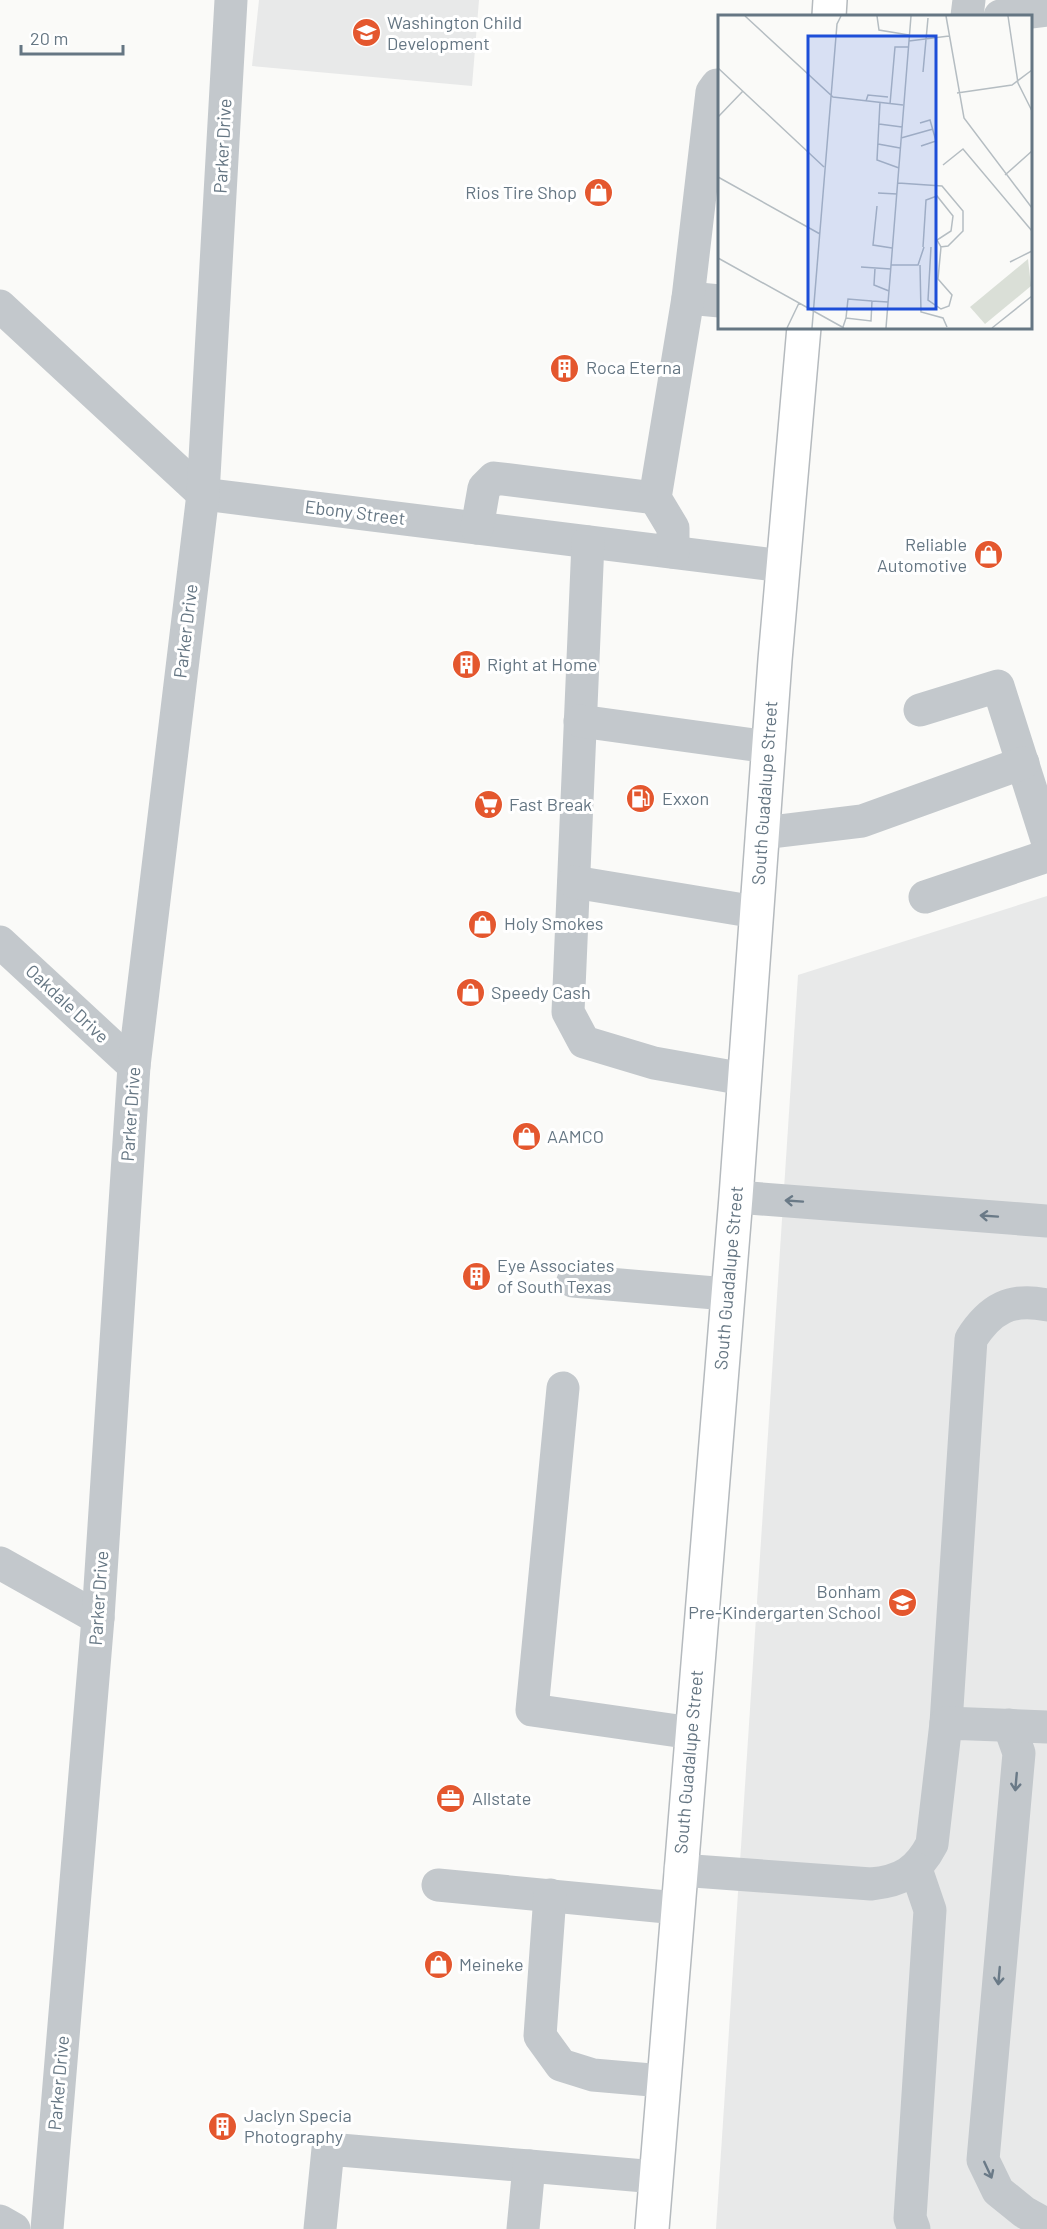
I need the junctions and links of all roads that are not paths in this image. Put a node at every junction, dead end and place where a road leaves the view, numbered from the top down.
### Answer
1 (231, 0) edge
2 (830, 0) edge
3 (969, 0) edge
4 (1047, 10) edge
5 (829, 15) edge
6 (967, 15) edge
7 (1008, 15) edge
8 (718, 85) edge
9 (704, 299) edge
10 (0, 306) edge
11 (804, 328) edge
12 (203, 494) junction
13 (655, 498) junction
14 (477, 528) junction
15 (588, 542) junction
16 (673, 552) junction
17 (783, 566) junction
18 (920, 710) dead end
19 (580, 720) junction
20 (769, 747) junction
21 (1023, 763) junction
22 (762, 833) junction
23 (1047, 840) edge
24 (1047, 856) edge
25 (574, 882) junction
26 (925, 897) dead end
27 (756, 912) junction
28 (0, 942) edge
29 (134, 1066) junction
30 (744, 1079) junction
31 (736, 1197) junction
32 (1047, 1221) edge
33 (573, 1281) dead end
34 (728, 1294) junction
35 (1047, 1305) edge
36 (563, 1388) dead end
37 (0, 1563) edge
38 (98, 1618) junction
39 (946, 1723) junction
40 (1009, 1725) junction
41 (1047, 1727) edge
42 (692, 1733) junction
43 (916, 1869) junction
44 (680, 1870) junction
45 (438, 1885) dead end
46 (550, 1895) junction
47 (677, 1908) junction
48 (663, 2081) junction
49 (529, 2166) junction
50 (656, 2178) junction
51 (0, 2221) edge
52 (1047, 2225) edge
53 (14, 2229) edge
54 (47, 2229) edge
55 (320, 2229) edge
56 (523, 2229) edge
57 (651, 2229) edge
58 (914, 2229) edge

1 - 12 street, Parker Drive
2 - 5 main road
3 - 6 street
4 - 7 street
8 - 9 street
9 - 13 street
10 - 12 street
11 - 17 main road, South Guadalupe Street
12 - 14 street, Ebony Street
12 - 29 street, Parker Drive
13 - 14 street
13 - 16 street
14 - 15 street, Ebony Street
15 - 16 street, Ebony Street
15 - 19 street
16 - 17 street, Ebony Street
17 - 20 main road, South Guadalupe Street
18 - 21 street
19 - 20 street
19 - 25 street
20 - 22 main road, South Guadalupe Street
21 - 22 street
21 - 23 street
22 - 27 main road, South Guadalupe Street
24 - 26 street
25 - 27 street
25 - 30 street
27 - 30 main road, South Guadalupe Street
28 - 29 street, Oakdale Drive
29 - 38 street, Parker Drive
30 - 31 main road, South Guadalupe Street
32 -> 31 street
31 - 34 main road, South Guadalupe Street
33 - 34 street
34 - 42 main road, South Guadalupe Street
35 - 39 street
36 - 42 street
37 - 38 street
38 - 54 street, Parker Drive
39 - 40 street
39 - 43 street
40 - 41 street
40 -> 52 street
42 - 44 main road, South Guadalupe Street
43 - 44 street
43 - 58 street
44 - 47 main road, South Guadalupe Street
45 - 46 street
46 - 47 street
46 - 48 street
47 - 48 main road, South Guadalupe Street
48 - 50 main road, South Guadalupe Street
49 - 50 street
49 - 55 street
49 - 56 street
50 - 57 main road, South Guadalupe Street
51 - 53 street

